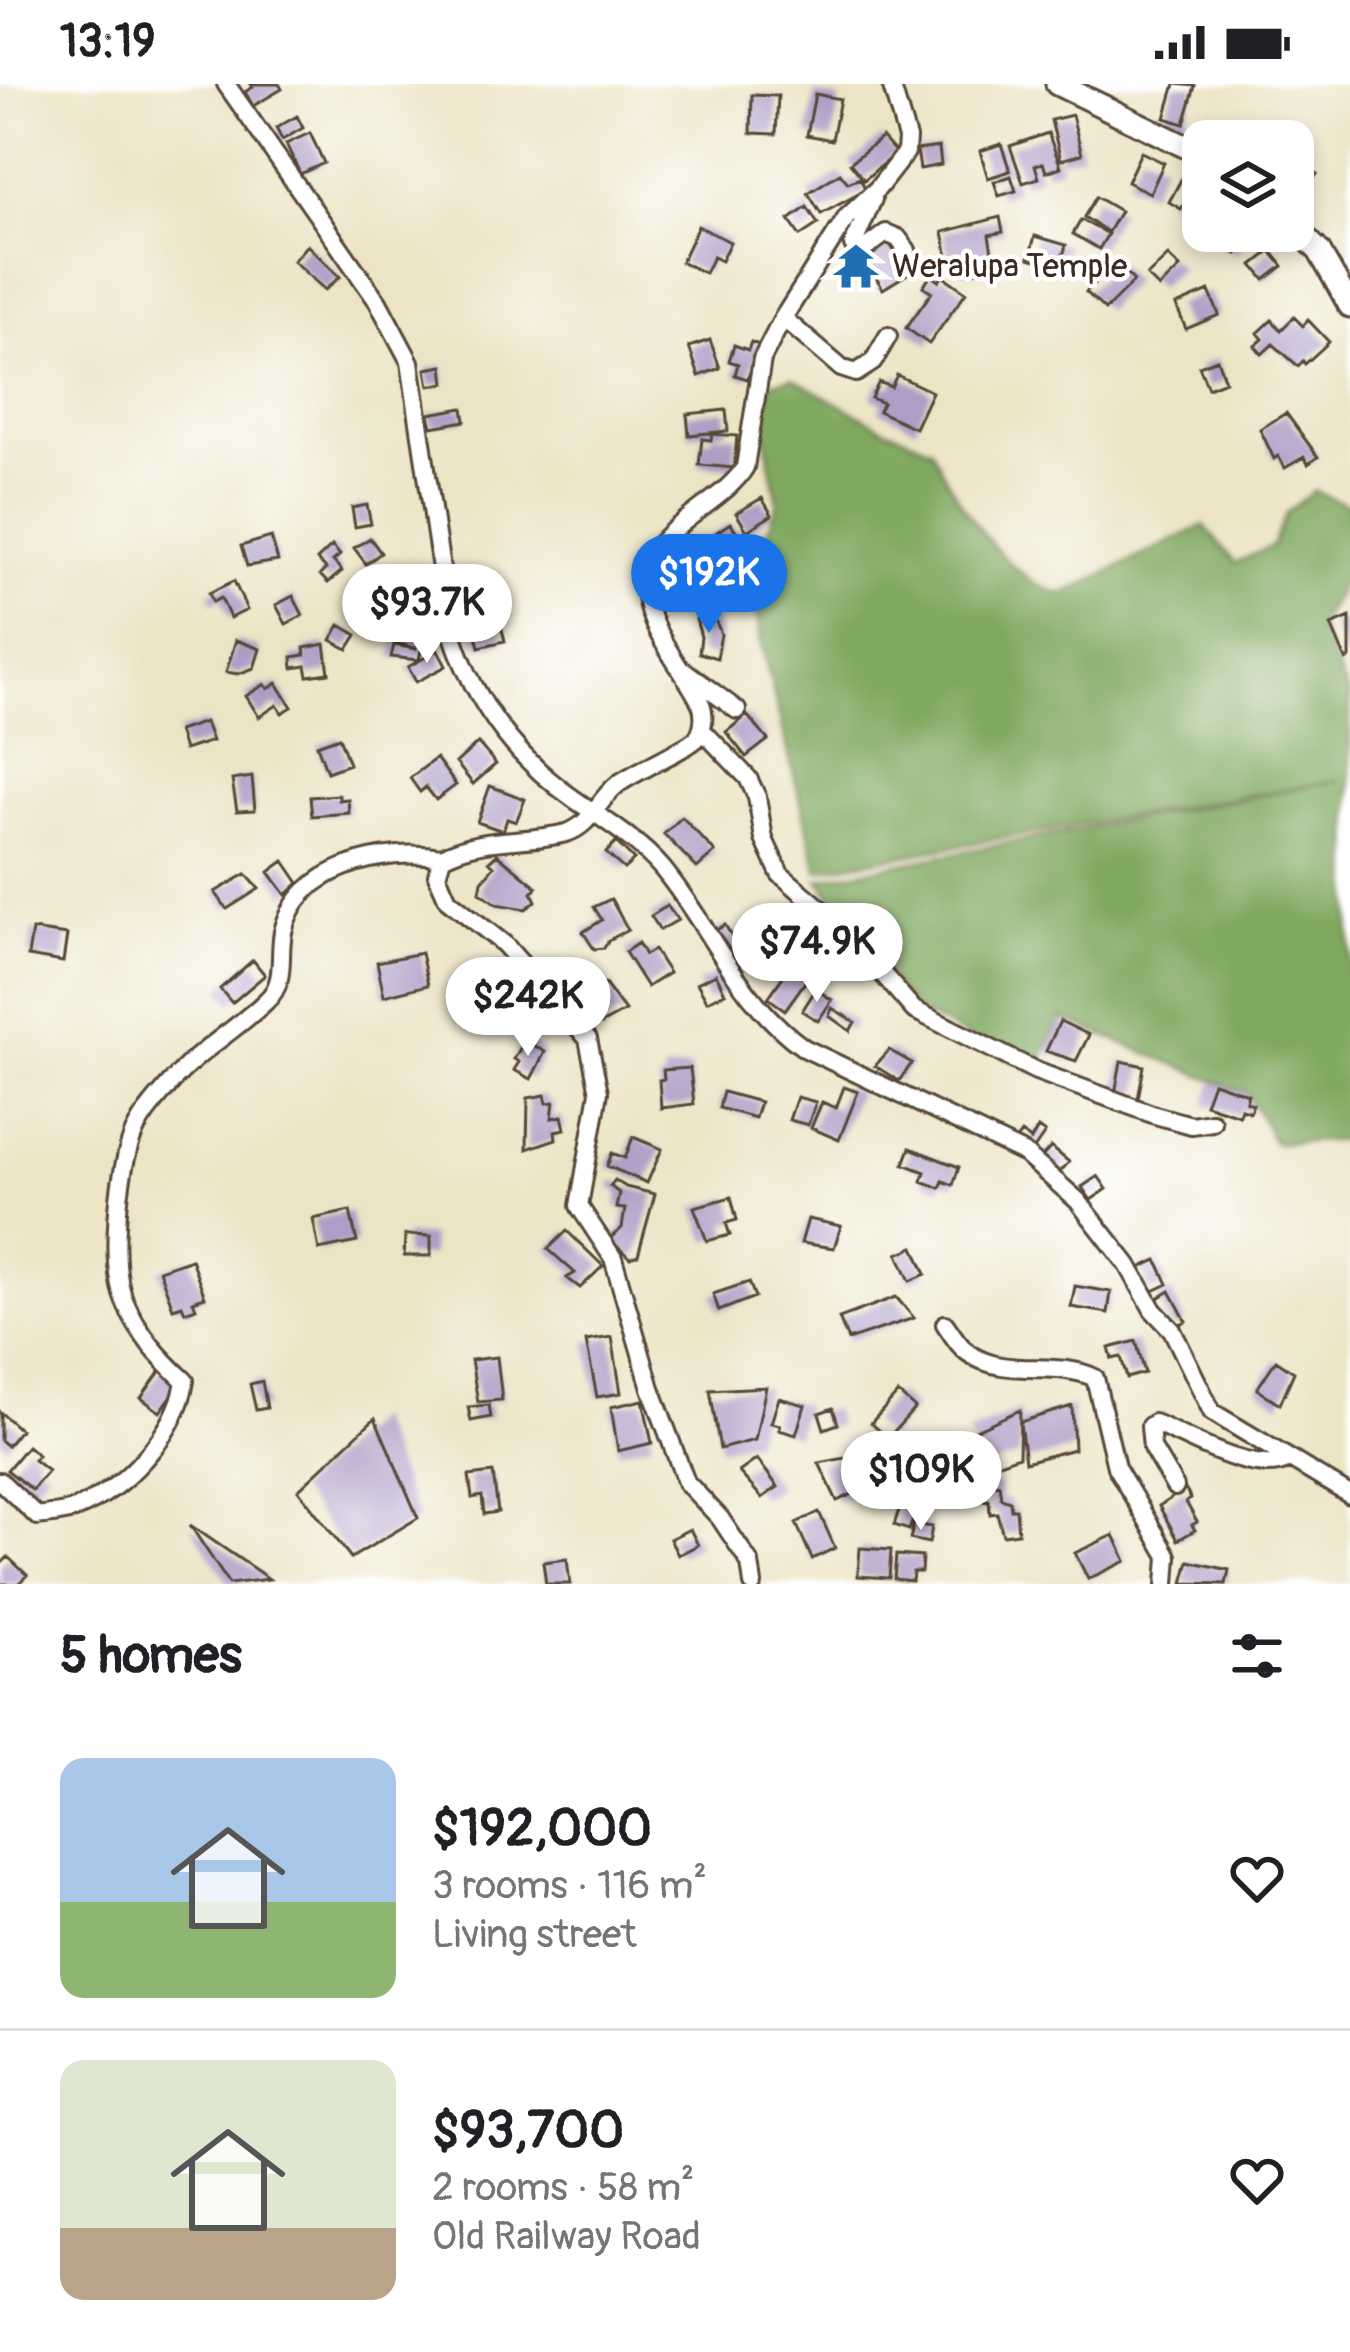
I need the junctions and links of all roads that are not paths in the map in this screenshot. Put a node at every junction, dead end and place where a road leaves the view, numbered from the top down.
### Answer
1 (226, 84) edge
2 (891, 84) edge
3 (1057, 84) edge
4 (1182, 145) edge
5 (878, 188) junction
6 (1314, 246) edge
7 (907, 250) dead end
8 (1350, 306) edge
9 (783, 318) junction
10 (889, 336) dead end
11 (676, 664) junction
12 (737, 710) dead end
13 (702, 730) junction
14 (593, 811) junction
15 (442, 857) junction
16 (1212, 1122) dead end
17 (945, 1324) dead end
18 (1287, 1460) junction
19 (0, 1481) edge
20 (1175, 1487) dead end
21 (1350, 1495) edge
22 (753, 1584) edge
23 (1166, 1584) edge

1 - 14 street
2 - 5 street
3 - 4 street
5 - 7 street
5 - 9 street
6 - 8 street
9 - 10 street
9 - 11 street
11 - 12 street
11 - 13 street
13 - 14 street
13 - 16 street
14 - 15 street
14 - 18 street
15 - 19 street
15 - 22 street
17 - 23 street
18 - 20 street
18 - 21 street

